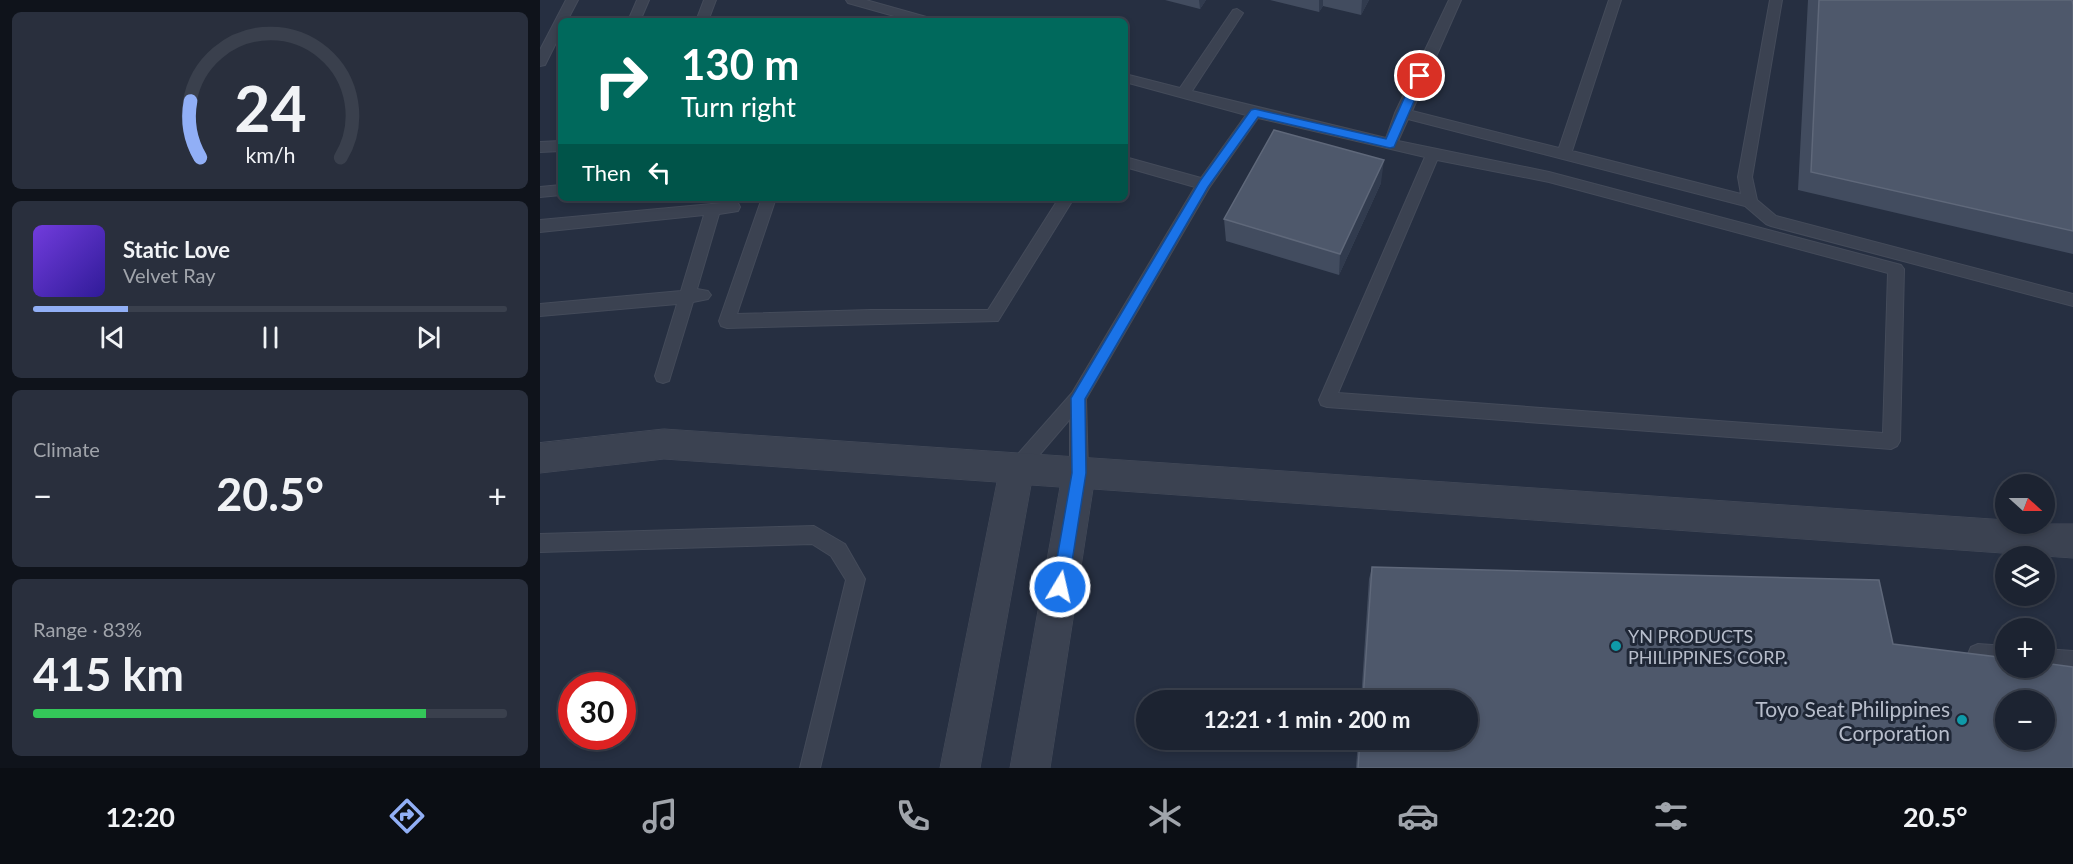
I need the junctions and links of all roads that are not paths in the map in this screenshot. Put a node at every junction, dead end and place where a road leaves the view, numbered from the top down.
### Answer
1 (572, 0) edge
2 (643, 0) edge
3 (710, 0) edge
4 (852, 0) edge
5 (1455, 0) edge
6 (1615, 0) edge
7 (1776, 0) edge
8 (1237, 13) dead end
9 (563, 18) edge
10 (635, 18) edge
11 (703, 18) edge
12 (915, 18) edge
13 (558, 27) edge
14 (540, 62) edge
15 (1128, 79) edge
16 (1183, 94) junction
17 (1255, 113) junction
18 (1402, 113) junction
19 (1390, 144) junction
20 (558, 146) edge
21 (540, 147) edge
22 (1433, 154) junction
23 (1564, 155) junction
24 (1128, 163) edge
25 (1204, 184) junction
26 (558, 190) edge
27 (540, 192) edge
28 (768, 201) edge
29 (1065, 201) edge
30 (1750, 202) junction
31 (733, 207) dead end
32 (713, 208) junction
33 (540, 226) edge
34 (702, 295) dead end
35 (686, 297) junction
36 (2073, 300) edge
37 (540, 310) edge
38 (663, 376) dead end
39 (1078, 398) junction
40 (540, 458) edge
41 (1017, 468) junction
42 (1079, 473) junction
43 (2073, 541) edge
44 (540, 543) edge
45 (1978, 654) edge
46 (1995, 655) edge
47 (2055, 660) edge
48 (2073, 661) edge
49 (810, 768) edge
50 (960, 768) edge
51 (1030, 768) edge

1 - 9 lane
2 - 10 lane
3 - 11 lane
4 - 12 lane
5 - 18 lane
6 - 23 lane
7 - 30 lane
8 - 16 lane
13 - 14 lane
15 - 16 lane
16 - 17 lane
17 - 19 lane
17 - 25 lane
18 - 19 lane
18 - 23 lane
19 - 22 lane
20 - 21 lane
22 - 22 lane
23 - 30 lane
24 - 25 lane
25 - 39 lane
26 - 27 lane
28 - 29 lane
30 - 36 lane
31 - 32 lane
32 - 33 lane
32 - 35 lane
34 - 35 lane
35 - 37 lane
35 - 38 lane
39 - 41 lane
39 - 42 lane
40 - 41 street
41 - 42 street
41 - 50 street
42 - 43 street
42 - 51 street
44 - 49 lane
45 - 46 lane
47 - 48 lane

